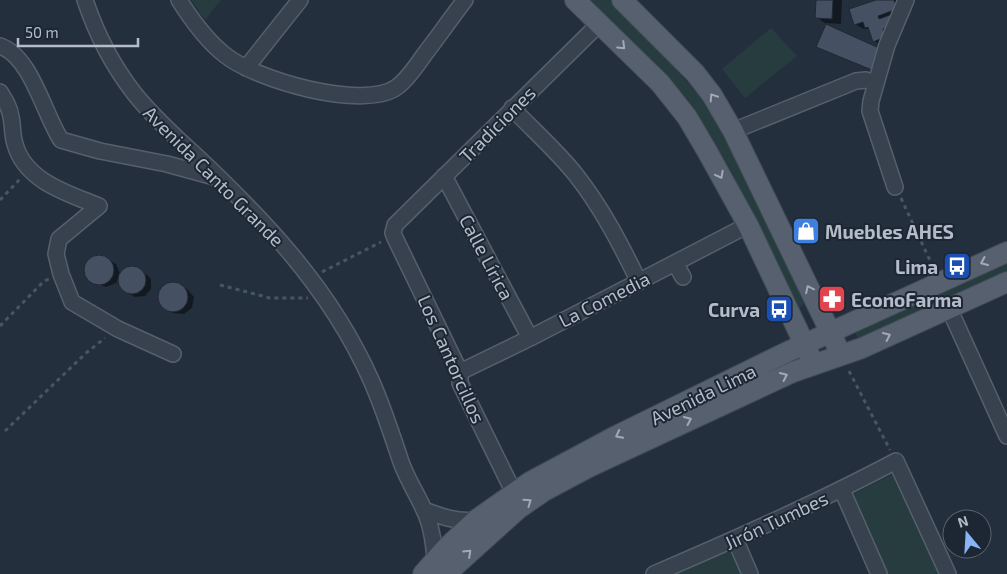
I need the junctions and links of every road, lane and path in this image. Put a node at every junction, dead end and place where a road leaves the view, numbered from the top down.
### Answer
1 (85, 0) edge
2 (179, 0) edge
3 (300, 0) edge
4 (464, 0) edge
5 (575, 0) edge
6 (622, 0) edge
7 (906, 0) edge
8 (599, 24) junction
9 (0, 46) edge
10 (246, 68) junction
11 (875, 82) junction
12 (0, 92) edge
13 (512, 108) junction
14 (733, 131) junction
15 (30, 170) junction
16 (444, 176) junction
17 (220, 178) junction
18 (895, 187) joint
19 (0, 200) edge
20 (395, 225) joint
21 (748, 226) junction
22 (382, 242) dead end
23 (1007, 252) edge
24 (675, 263) junction
25 (320, 273) dead end
26 (61, 274) junction
27 (683, 277) dead end
28 (940, 281) junction
29 (639, 282) junction
30 (1007, 282) edge
31 (220, 285) dead end
32 (323, 298) junction
33 (950, 308) junction
34 (0, 326) edge
35 (118, 329) junction
36 (830, 333) junction
37 (530, 338) junction
38 (805, 344) junction
39 (173, 354) dead end
40 (844, 360) junction
41 (814, 365) junction
42 (460, 372) junction
43 (6, 431) dead end
44 (1007, 436) edge
45 (896, 461) junction
46 (842, 490) junction
47 (514, 492) junction
48 (424, 510) junction
49 (483, 526) junction
50 (735, 539) junction
51 (435, 570) edge
52 (654, 574) edge
53 (750, 574) edge
54 (879, 574) edge
55 (948, 574) edge

1 - 17 street, Avenida Canto Grande
2 - 10 street
3 - 10 street
4 - 10 street
5 - 8 main road
14 -> 6 main road
7 - 11 street
8 - 13 street, Tradiciones
8 -> 21 main road
9 - 17 street
11 - 14 street
11 - 18 street
12 - 15 street
13 - 16 street, Tradiciones
13 - 29 street
36 -> 14 main road
15 - 19 path
15 - 26 street
16 - 20 street, Tradiciones
16 - 37 street, Calle Lírica
17 - 32 street, Avenida Canto Grande
18 - 28 path
20 - 42 street, Los Cantorcillos
21 - 24 street, La Comedia
21 - 38 main road
22 - 25 path
23 -> 28 main road, Avenida Lima
24 - 27 street
24 - 29 street, La Comedia
26 - 34 path
26 - 35 street
28 - 36 main road, Avenida Lima
29 - 37 street, La Comedia
30 - 33 main road, Avenida Lima
31 - 32 path
32 - 48 street, Avenida Canto Grande
40 -> 33 main road, Avenida Lima
33 - 44 street
35 - 39 street
35 - 43 path
36 - 38 main road, Avenida Lima
36 - 40 main road
37 - 42 street, La Comedia
38 - 41 main road
38 -> 47 main road, Avenida Lima
40 - 41 main road, Avenida Lima
40 - 45 path
49 -> 41 main road, Avenida Lima
42 - 47 street, Los Cantorcillos
45 - 46 street, Jirón Tumbes
45 - 55 street
46 - 50 street, Jirón Tumbes
46 - 54 street
47 - 49 main road, Avenida Lima
48 - 49 street
48 - 51 street, Avenida Canto Grande
49 - 51 main road, Avenida Lima
50 - 52 street, Jirón Tumbes
50 - 53 street

